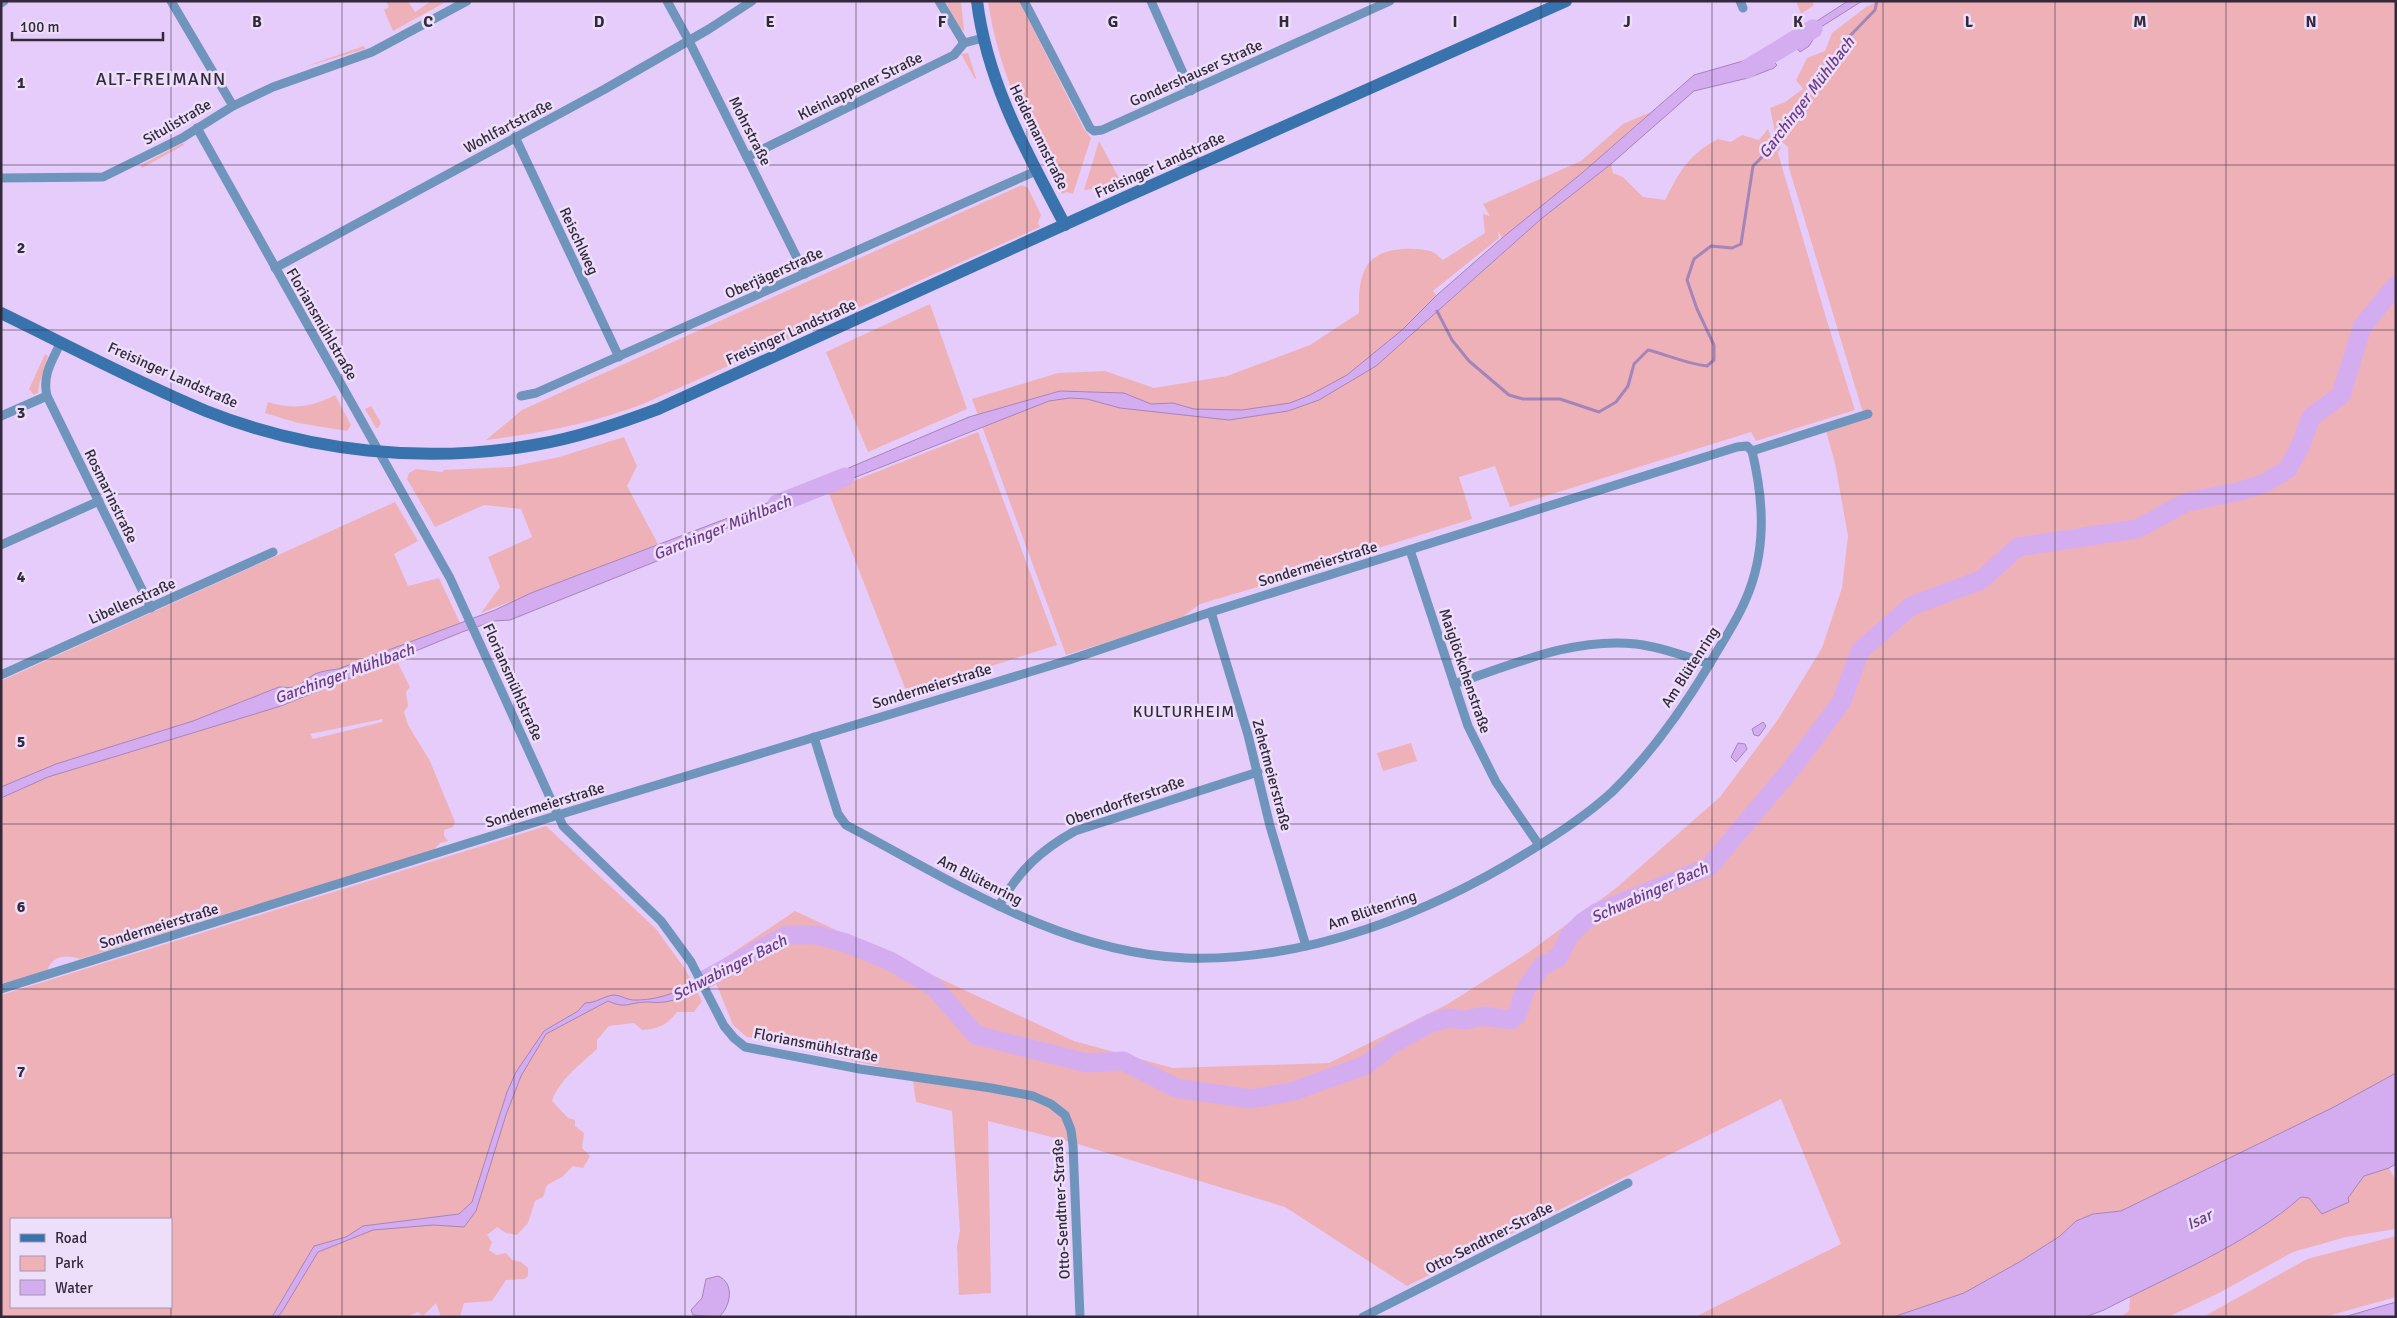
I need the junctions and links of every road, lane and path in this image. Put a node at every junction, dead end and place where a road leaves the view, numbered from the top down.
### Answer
1 (171, 1) edge
2 (467, 1) edge
3 (667, 1) edge
4 (752, 1) edge
5 (939, 1) edge
6 (977, 1) edge
7 (1024, 1) edge
8 (1151, 1) edge
9 (1390, 1) edge
10 (1566, 1) edge
11 (984, 38) junction
12 (690, 41) junction
13 (964, 43) junction
14 (1191, 91) junction
15 (233, 106) junction
16 (197, 128) junction
17 (515, 137) junction
18 (747, 158) junction
19 (1036, 171) junction
20 (1, 178) edge
21 (1065, 225) junction
22 (275, 268) junction
23 (806, 274) junction
24 (1, 313) edge
25 (61, 342) junction
26 (619, 357) junction
27 (47, 396) junction
28 (521, 396) dead end
29 (1868, 414) dead end
30 (1, 416) edge
31 (379, 451) junction
32 (1752, 451) junction
33 (99, 501) junction
34 (1, 545) edge
35 (1410, 550) junction
36 (273, 552) dead end
37 (151, 608) junction
38 (1210, 612) junction
39 (1710, 664) junction
40 (1, 675) edge
41 (1454, 684) junction
42 (814, 737) junction
43 (1258, 772) junction
44 (557, 815) junction
45 (1539, 845) junction
46 (999, 906) junction
47 (1306, 946) junction
48 (1, 989) edge
49 (938, 1080) joint
50 (1628, 1183) dead end
51 (1080, 1317) edge
52 (1363, 1317) edge

1 - 15 street
2 - 15 street, Situlistraße
3 - 12 street, Mohrstraße
4 - 12 street, Wohlfartstraße
5 - 13 street
6 - 11 main road, Heidemannstraße
7 - 14 street, Gondershauser Straße
8 - 14 street
9 - 14 street, Gondershauser Straße
10 - 21 main road, Freisinger Landstraße
11 - 13 street, Kleinlappener Straße
11 - 19 main road, Heidemannstraße
12 - 17 street, Wohlfartstraße
12 - 18 street, Mohrstraße
13 - 18 street, Kleinlappener Straße
15 - 16 street, Situlistraße
16 - 20 street, Situlistraße
16 - 22 street, Floriansmühlstraße
17 - 22 street, Wohlfartstraße
17 - 26 street, Reischlweg
18 - 23 street, Mohrstraße
19 - 21 main road, Heidemannstraße
19 - 23 street, Oberjägerstraße
21 - 31 main road, Freisinger Landstraße
22 - 31 street, Floriansmühlstraße
23 - 26 street, Oberjägerstraße
24 - 25 main road, Freisinger Landstraße
25 - 27 street
25 - 31 main road, Freisinger Landstraße
26 - 28 street, Oberjägerstraße
27 - 30 street
27 - 33 street, Rosmarinstraße
29 - 32 street, Sondermeierstraße
31 - 44 street, Floriansmühlstraße
32 - 35 street, Sondermeierstraße
32 - 39 street, Am Blütenring
33 - 34 street
33 - 37 street, Rosmarinstraße
35 - 38 street, Sondermeierstraße
35 - 41 street, Maiglöckchenstraße
36 - 37 street, Libellenstraße
37 - 40 street, Libellenstraße
38 - 42 street, Sondermeierstraße
38 - 43 street, Zehetmeierstraße
39 - 41 street
39 - 45 street, Am Blütenring
41 - 45 street, Maiglöckchenstraße
42 - 44 street, Sondermeierstraße
42 - 46 street, Am Blütenring
43 - 46 street, Oberndorfferstraße
43 - 47 street, Zehetmeierstraße
44 - 48 street, Sondermeierstraße
44 - 49 street, Floriansmühlstraße
45 - 47 street, Am Blütenring
46 - 47 street, Am Blütenring
49 - 51 street, Otto-Sendtner-Straße
50 - 52 street, Otto-Sendtner-Straße

